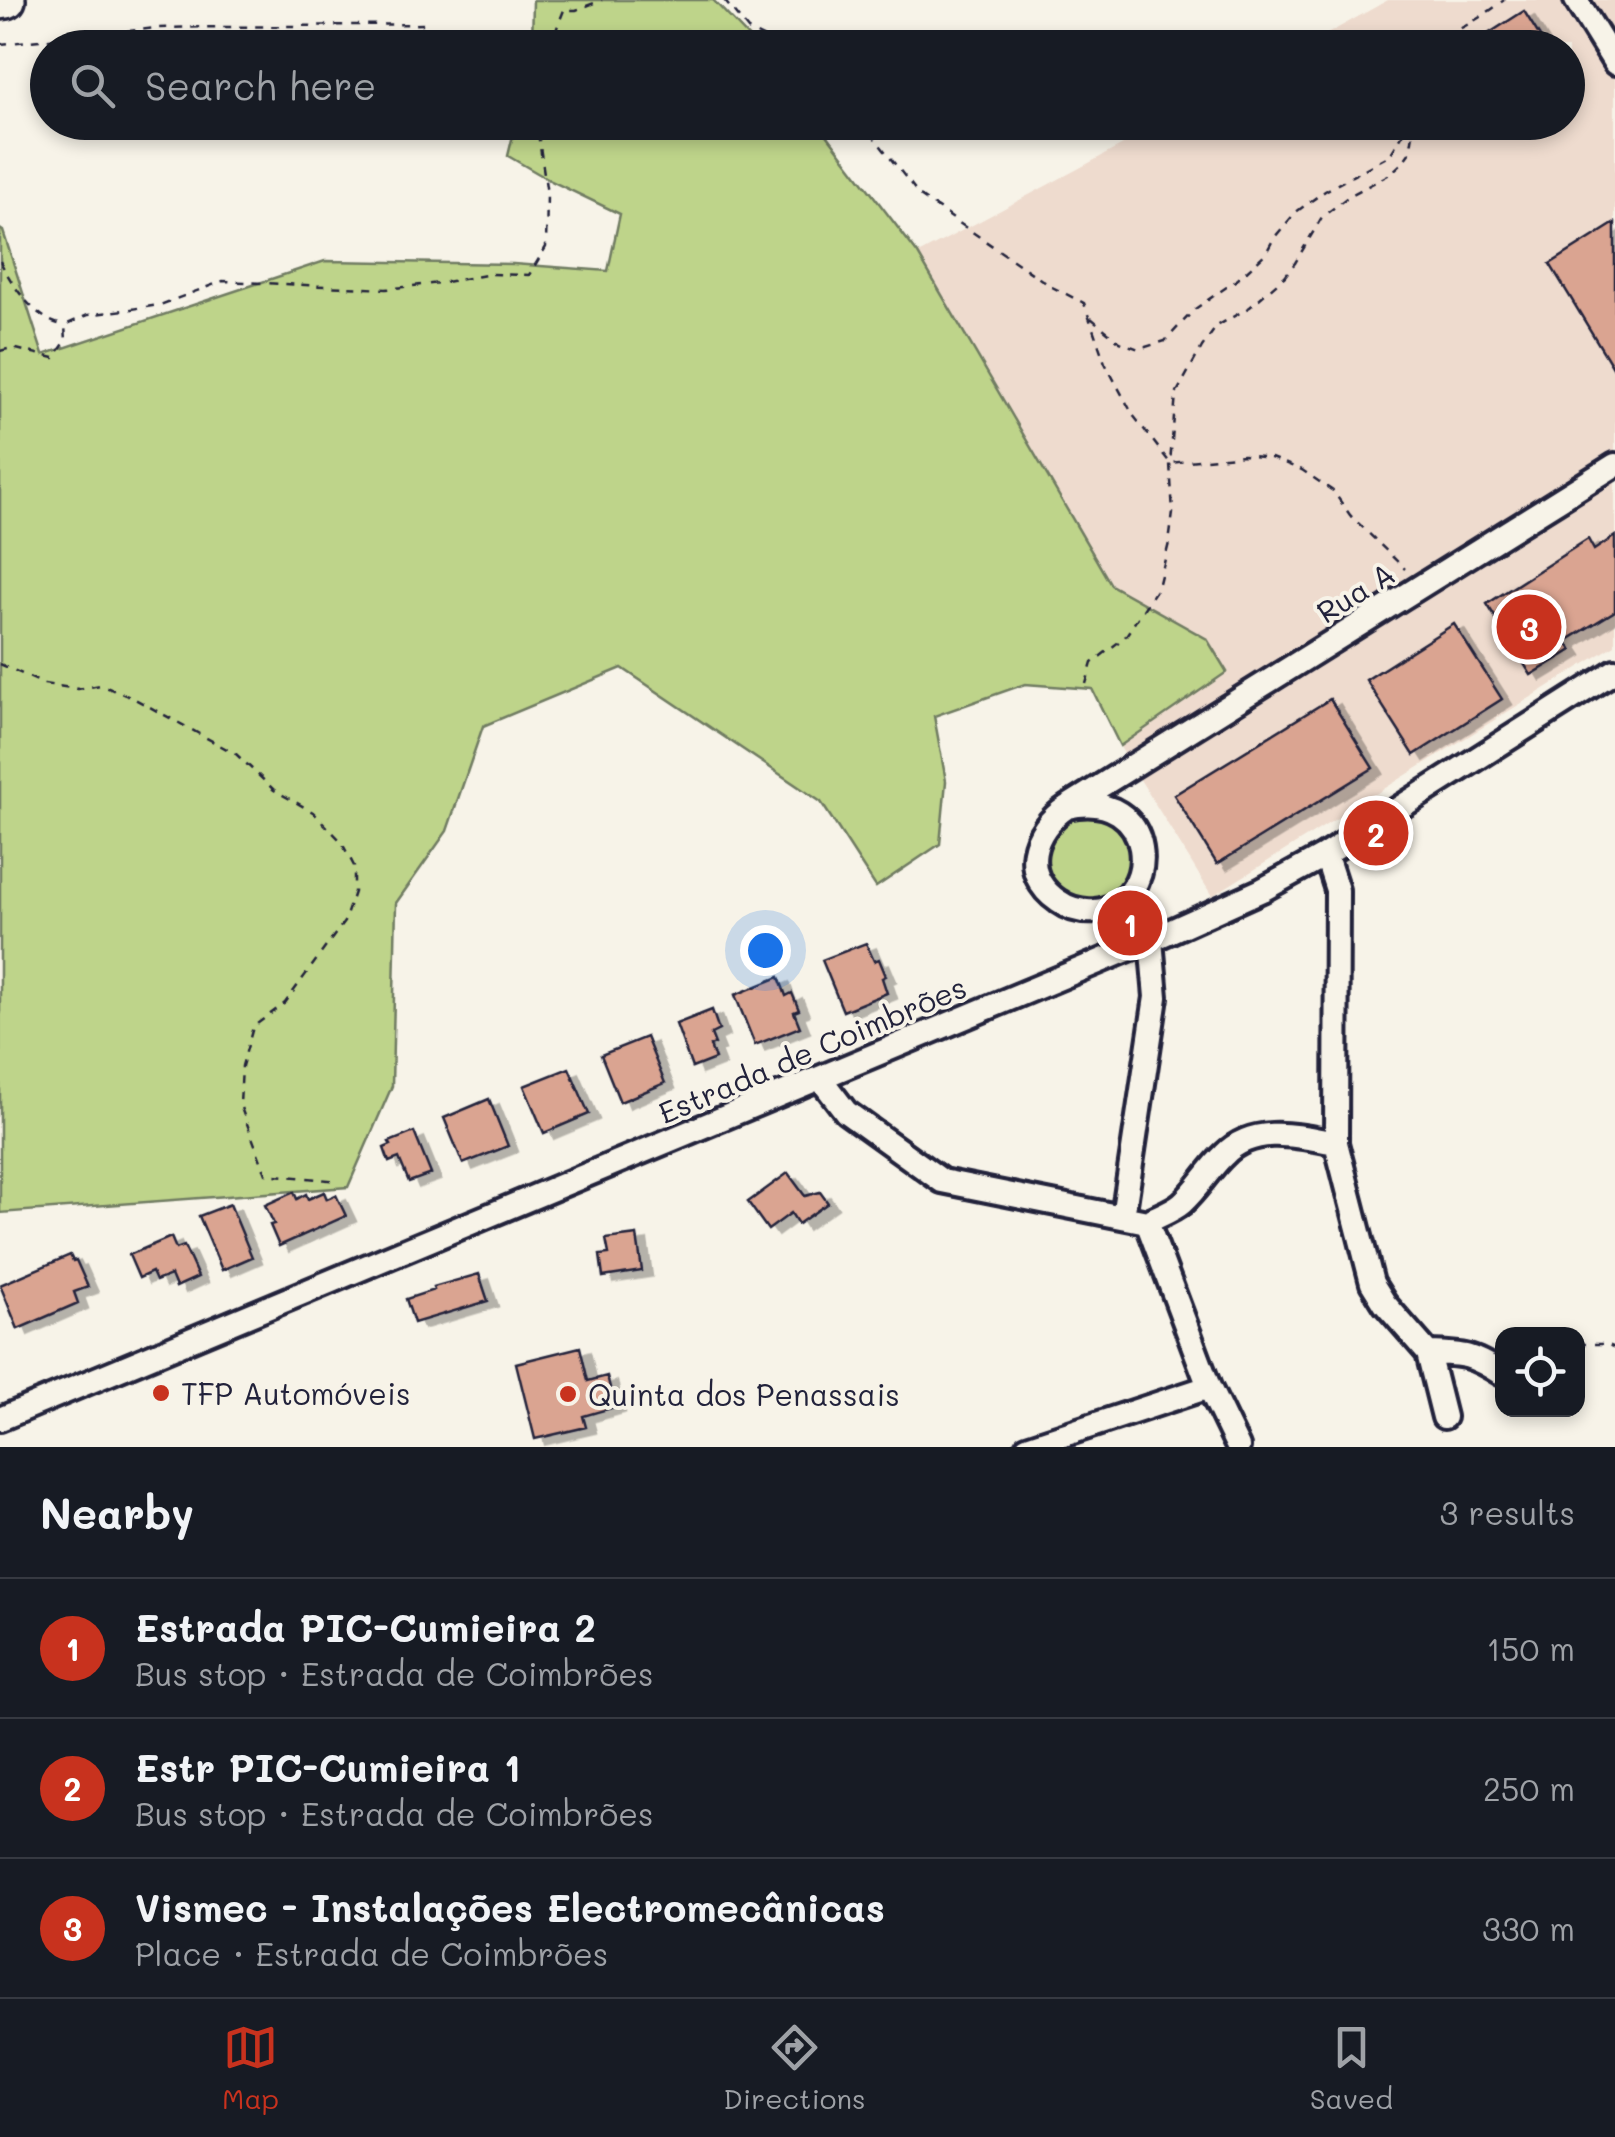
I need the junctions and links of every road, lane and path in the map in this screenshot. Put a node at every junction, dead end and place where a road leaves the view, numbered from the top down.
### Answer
1 (602, 0) edge
2 (724, 0) edge
3 (1504, 0) edge
4 (1576, 0) edge
5 (424, 24) dead end
6 (138, 30) edge
7 (556, 30) edge
8 (748, 30) edge
9 (1462, 30) edge
10 (30, 41) edge
11 (0, 44) edge
12 (1615, 63) edge
13 (539, 140) edge
14 (874, 140) edge
15 (1400, 140) edge
16 (1413, 140) edge
17 (0, 261) edge
18 (1088, 315) junction
19 (65, 325) junction
20 (0, 351) edge
21 (1170, 462) junction
22 (1615, 465) edge
23 (1418, 588) junction
24 (0, 664) edge
25 (1615, 671) edge
26 (1086, 684) dead end
27 (1127, 770) junction
28 (1067, 807) junction
29 (1120, 812) junction
30 (1322, 857) junction
31 (1151, 940) junction
32 (820, 1078) junction
33 (1336, 1143) junction
34 (339, 1181) dead end
35 (1123, 1217) junction
36 (1148, 1222) junction
37 (1585, 1344) edge
38 (1615, 1348) edge
39 (1428, 1353) junction
40 (1495, 1370) edge
41 (1209, 1387) junction
42 (1444, 1417) dead end
43 (0, 1420) edge
44 (1027, 1447) edge
45 (1238, 1447) edge

1 - 7 path
2 - 8 path
3 - 9 path
4 - 12 street
5 - 6 path
10 - 11 path
13 - 19 path
14 - 18 path
15 - 18 path
16 - 21 path
17 - 19 path
18 - 21 path
19 - 20 path
21 - 23 path
21 - 26 path
22 - 23 street, Rua A
23 - 27 street, Rua A
24 - 34 path
25 - 30 street, Estrada de Coimbrões
27 - 28 street, Rua A
27 - 29 street
28 - 29 street
28 - 29 street
30 - 31 street, Estrada de Coimbrões
30 - 33 street
31 - 32 street, Estrada de Coimbrões
31 - 35 street
32 - 35 street
32 - 43 street, Estrada de Coimbrões
33 - 36 street
33 - 39 street
35 - 36 street
36 - 41 street
37 - 38 path
39 - 40 street
39 - 42 street
41 - 44 street
41 - 45 street

